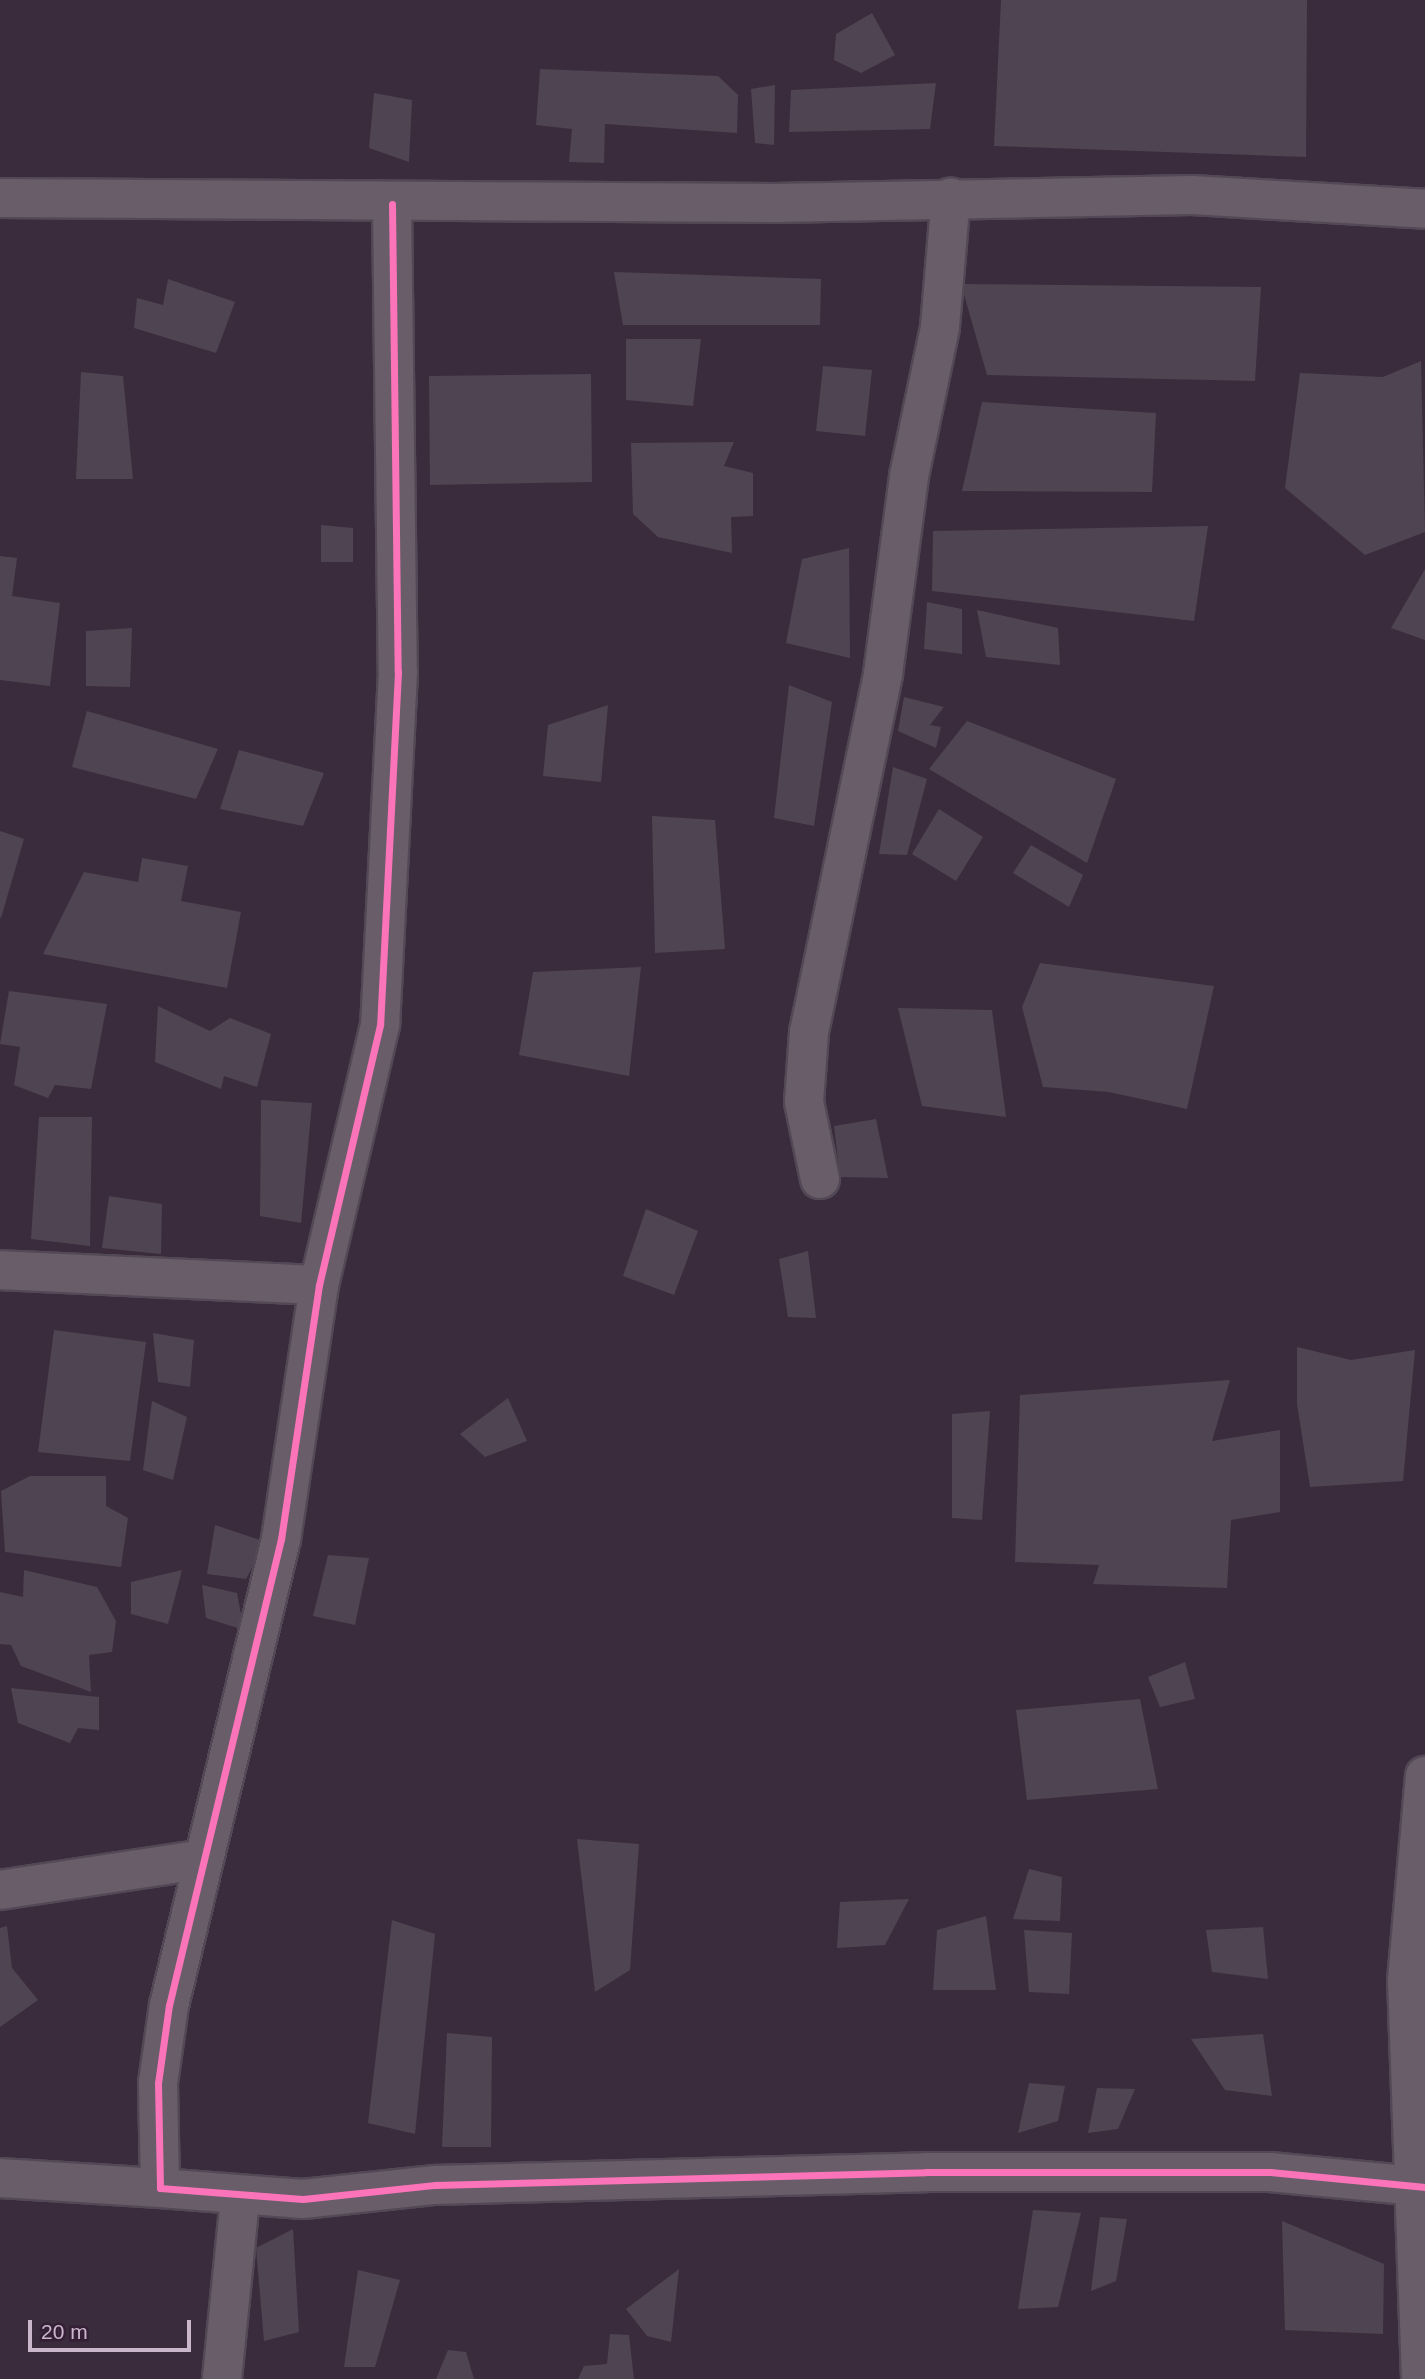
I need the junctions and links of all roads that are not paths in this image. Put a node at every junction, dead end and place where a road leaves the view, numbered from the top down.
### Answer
1 (951, 197) junction
2 (0, 198) edge
3 (392, 204) junction
4 (1425, 208) edge
5 (820, 1180) dead end
6 (0, 1270) edge
7 (319, 1285) junction
8 (1425, 1776) edge
9 (204, 1859) junction
10 (0, 1890) edge
11 (0, 2178) edge
12 (1420, 2187) edge
13 (160, 2188) junction
14 (240, 2198) junction
15 (222, 2379) edge
16 (1421, 2379) edge

1 - 3 street
1 - 4 street
1 - 5 street
2 - 3 street
3 - 7 street
6 - 7 street
7 - 9 street
8 - 12 street
9 - 10 street
9 - 13 street
11 - 13 street
12 - 14 street
12 - 16 street
13 - 14 street
14 - 15 street

